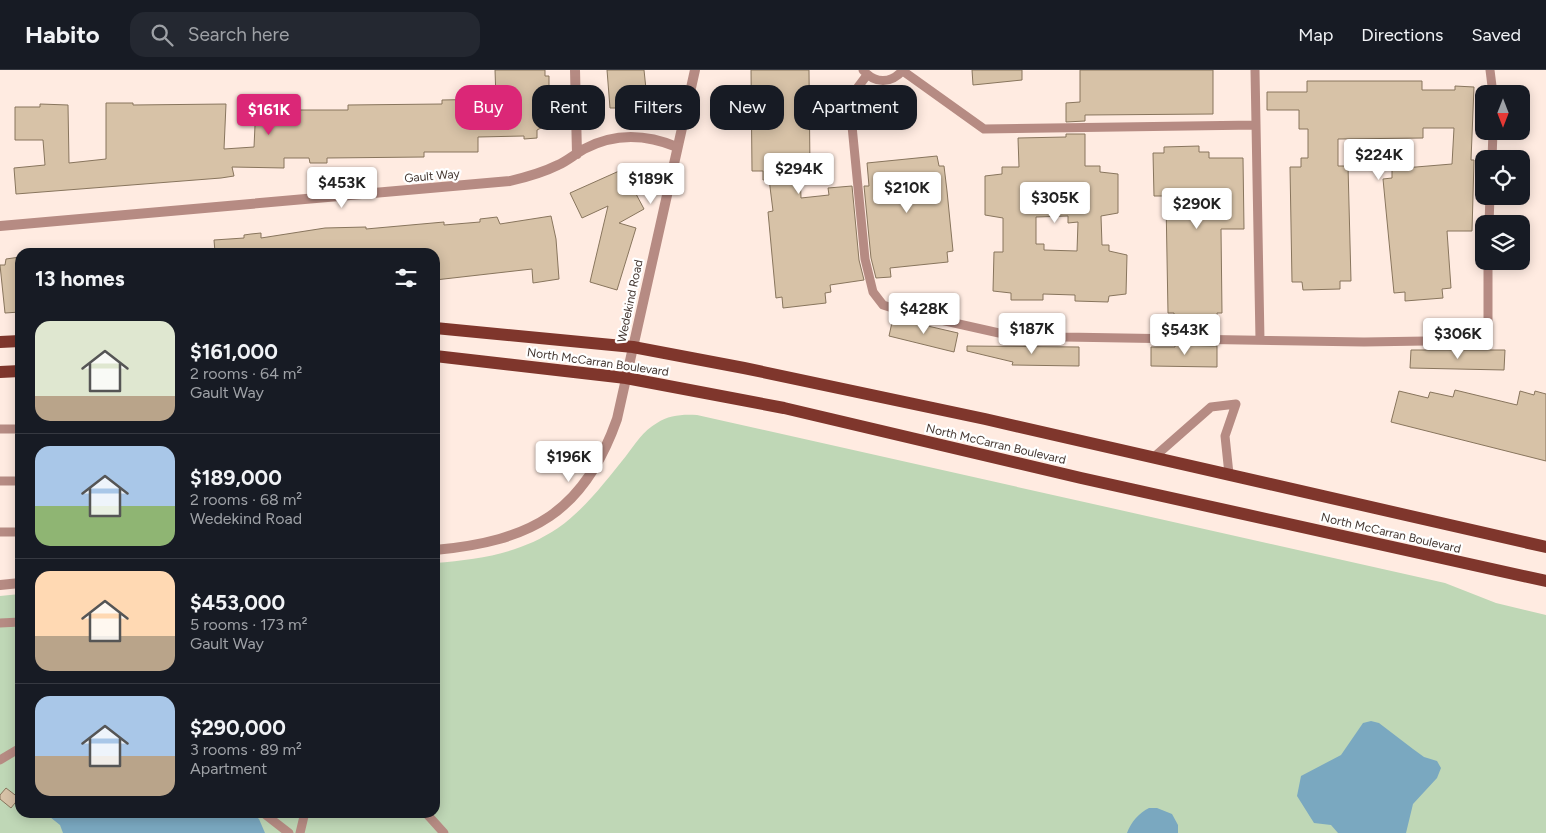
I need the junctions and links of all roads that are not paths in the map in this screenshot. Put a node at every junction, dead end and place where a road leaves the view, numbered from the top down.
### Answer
1 (576, 70) edge
2 (695, 70) edge
3 (903, 70) edge
4 (1256, 70) edge
5 (1490, 70) edge
6 (865, 72) edge
7 (1492, 85) edge
8 (1256, 125) junction
9 (677, 147) junction
10 (577, 154) junction
11 (0, 226) edge
12 (1488, 270) edge
13 (440, 328) edge
14 (1260, 340) junction
15 (15, 341) edge
16 (0, 342) edge
17 (633, 347) junction
18 (440, 357) edge
19 (15, 371) edge
20 (0, 372) edge
21 (626, 378) junction
22 (0, 429) edge
23 (15, 429) edge
24 (1153, 458) junction
25 (1229, 474) junction
26 (0, 481) edge
27 (15, 481) edge
28 (0, 532) edge
29 (15, 532) edge
30 (1546, 548) edge
31 (440, 549) edge
32 (1546, 581) edge
33 (15, 584) edge
34 (0, 585) edge
35 (15, 622) edge
36 (0, 623) edge
37 (15, 751) edge
38 (0, 760) edge
39 (270, 818) edge
40 (304, 818) edge
41 (430, 818) edge
42 (289, 833) edge
43 (300, 833) edge
44 (444, 833) edge

1 - 10 street
2 - 9 street, Wedekind Road
3 - 6 lane
3 - 8 lane
4 - 8 lane
5 - 7 lane
6 - 14 lane
8 - 14 lane
9 - 10 street, Gault Way
9 - 17 street, Wedekind Road
10 - 11 street, Gault Way
12 - 14 lane
13 - 17 main road, North McCarran Boulevard
15 - 16 main road
17 - 21 street, Wedekind Road
17 - 24 main road, North McCarran Boulevard
18 - 21 main road, North McCarran Boulevard
19 - 20 main road
21 - 31 street, Wedekind Road
21 - 32 main road, North McCarran Boulevard
22 - 23 lane
24 - 25 main road, North McCarran Boulevard
24 - 25 lane
25 - 30 main road, North McCarran Boulevard
26 - 27 lane
28 - 29 lane
33 - 34 street
35 - 36 lane
37 - 38 lane
39 - 42 lane
40 - 43 lane
41 - 44 lane

